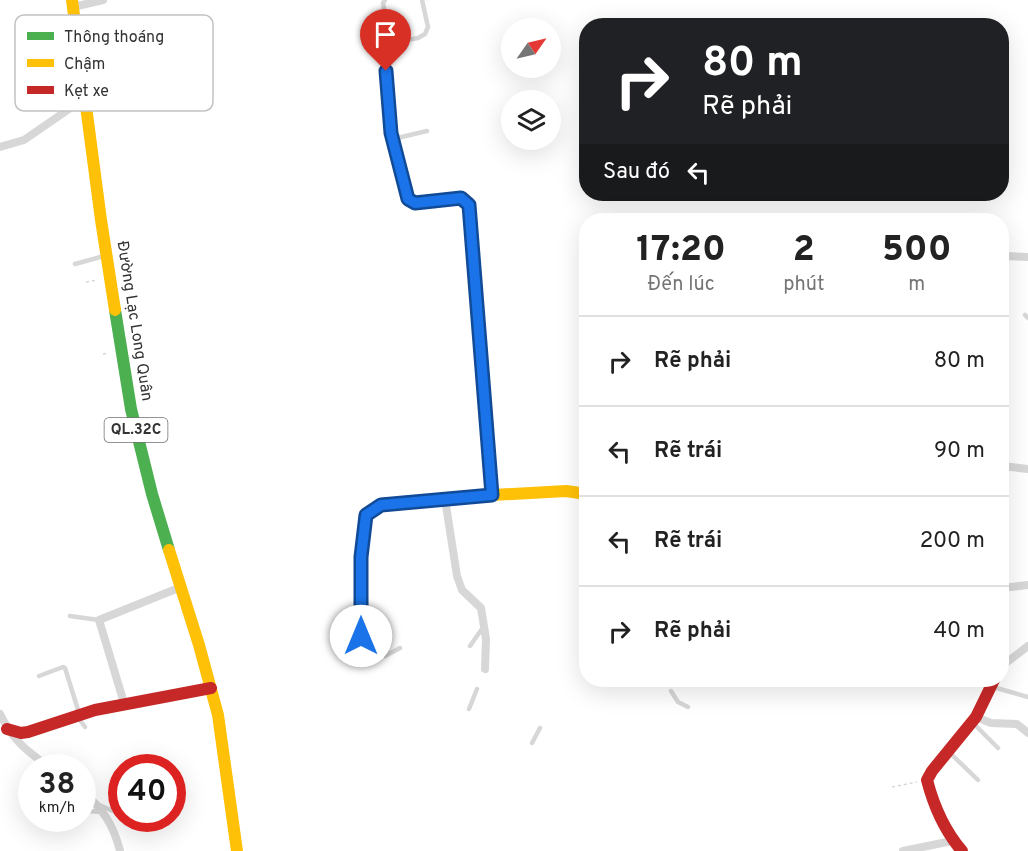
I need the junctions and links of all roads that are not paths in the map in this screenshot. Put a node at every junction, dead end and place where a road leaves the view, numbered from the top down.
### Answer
1 (103, 0) edge
2 (385, 0) edge
3 (422, 0) edge
4 (73, 8) edge
5 (90, 15) edge
6 (385, 44) junction
7 (60, 111) edge
8 (87, 111) edge
9 (427, 131) dead end
10 (393, 139) junction
11 (0, 147) edge
12 (107, 255) junction
13 (1009, 256) edge
14 (1028, 257) edge
15 (75, 264) dead end
16 (1009, 467) edge
17 (1028, 470) edge
18 (579, 493) edge
19 (492, 495) junction
20 (445, 499) junction
21 (1028, 585) edge
22 (181, 587) junction
23 (1009, 587) edge
24 (70, 616) dead end
25 (99, 620) junction
26 (484, 626) junction
27 (361, 636) dead end
28 (470, 646) dead end
29 (1028, 646) edge
30 (400, 648) dead end
31 (385, 656) dead end
32 (1009, 661) edge
33 (485, 669) dead end
34 (39, 676) dead end
35 (990, 687) edge
36 (1002, 687) edge
37 (211, 688) junction
38 (477, 689) dead end
39 (671, 691) dead end
40 (1028, 697) edge
41 (124, 703) junction
42 (688, 707) dead end
43 (469, 709) dead end
44 (0, 714) edge
45 (77, 714) junction
46 (974, 720) junction
47 (85, 727) dead end
48 (540, 728) dead end
49 (8, 729) junction
50 (1028, 733) edge
51 (532, 743) dead end
52 (998, 748) dead end
53 (948, 751) junction
54 (28, 754) edge
55 (978, 780) dead end
56 (96, 804) edge
57 (96, 812) edge
58 (103, 812) junction
59 (952, 841) junction
60 (120, 851) edge
61 (237, 851) edge
62 (903, 851) edge
63 (962, 851) edge

1 - 4 street
2 - 6 lane
3 - 6 lane
4 - 5 lane
6 - 10 lane
7 - 11 street
8 - 12 main road, Đường Lạc Long Quân / QL.32C
9 - 10 lane
10 - 19 lane
12 - 15 lane
12 - 22 main road, Đường Lạc Long Quân / QL.32C
13 - 14 street
16 - 17 street
18 - 19 main road
19 - 20 main road
20 - 26 street
20 - 27 main road
21 - 23 street
22 - 25 street
22 - 37 main road, Đường Lạc Long Quân / QL.32C
24 - 25 lane
25 - 41 street
26 - 28 lane
26 - 33 street
29 - 32 street
30 - 31 lane
34 - 45 lane
35 - 46 main road
36 - 40 lane
37 - 41 main road
37 - 61 main road, Đường Lạc Long Quân / QL.32C
38 - 43 lane
39 - 42 lane
41 - 45 main road
44 - 49 street
45 - 47 lane
45 - 49 main road
46 - 50 street
46 - 52 lane
46 - 53 main road
48 - 51 lane
49 - 54 street
53 - 55 lane
53 - 59 main road
56 - 58 street
57 - 58 lane
58 - 60 street
59 - 62 street
59 - 63 main road

